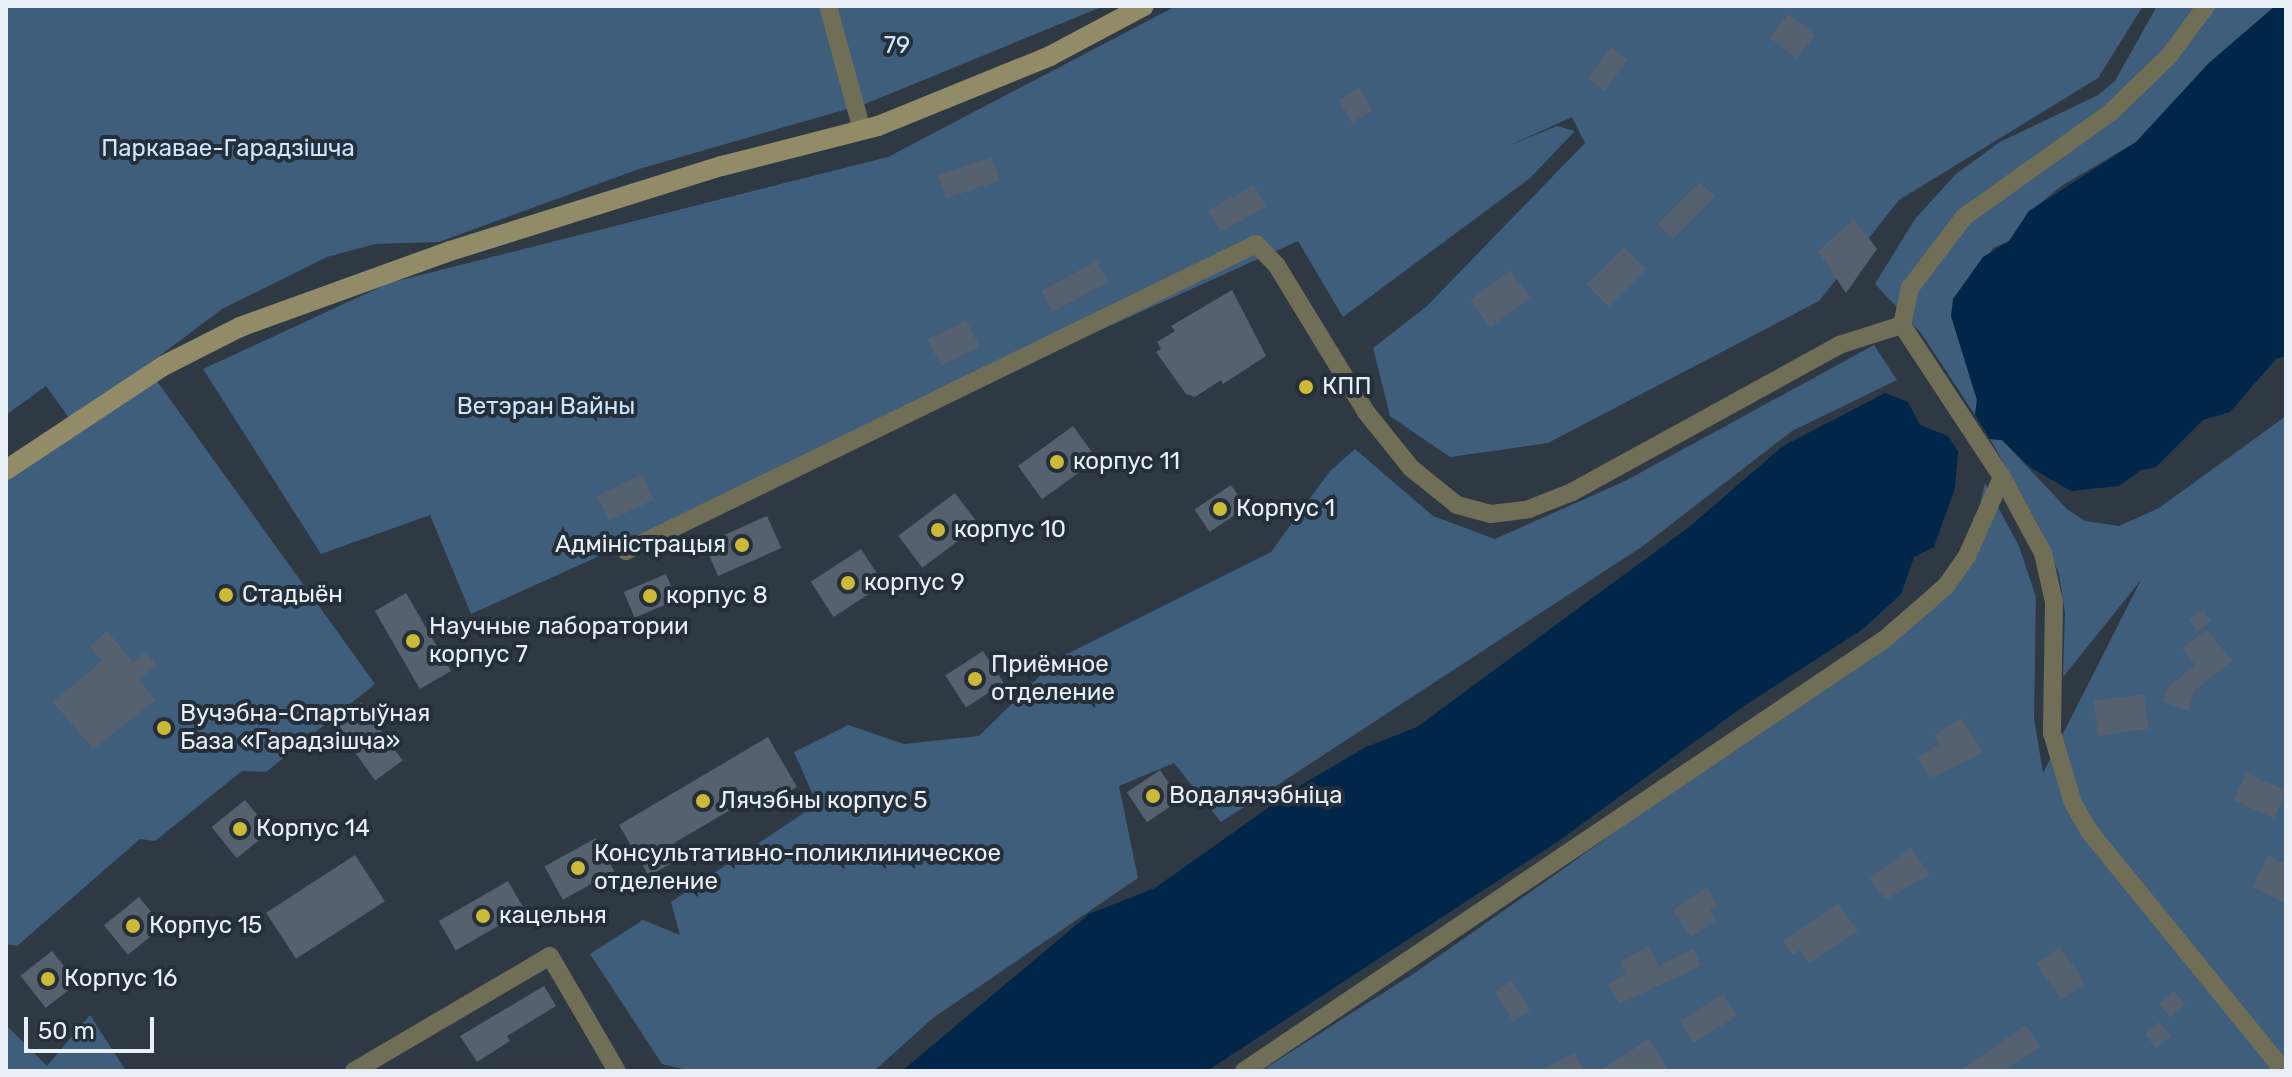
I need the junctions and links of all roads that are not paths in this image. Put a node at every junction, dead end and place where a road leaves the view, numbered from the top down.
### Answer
1 (828, 6) edge
2 (1144, 6) edge
3 (2206, 6) edge
4 (862, 130) junction
5 (1902, 325) junction
6 (6, 470) edge
7 (2002, 477) junction
8 (626, 551) dead end
9 (354, 1071) edge
10 (617, 1071) edge
11 (1244, 1071) edge
12 (2284, 1071) edge

1 - 4 street
2 - 4 street
3 - 5 street
4 - 6 street
5 - 7 street
5 - 8 street
7 - 11 street
7 - 12 street
9 - 10 street

